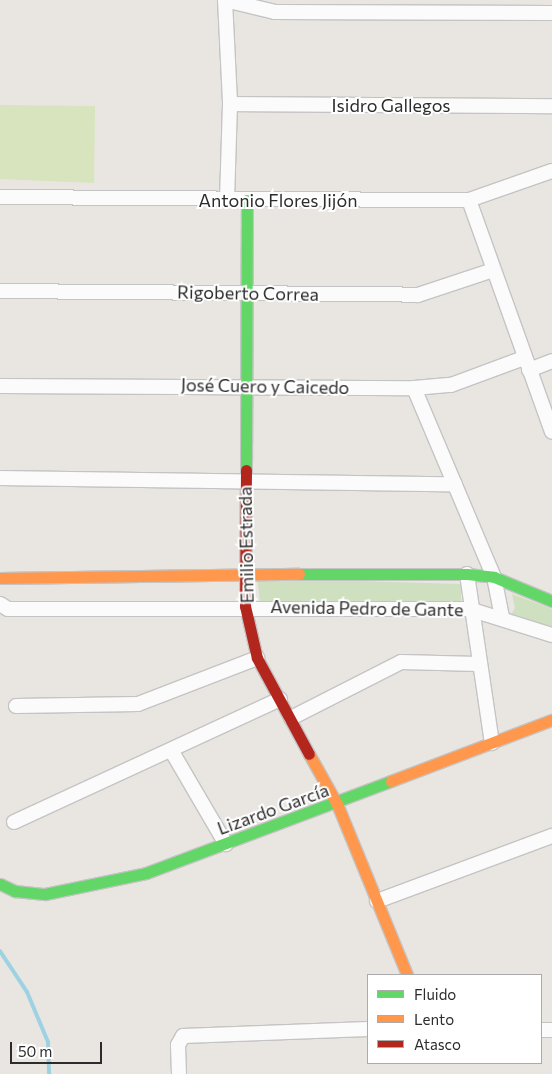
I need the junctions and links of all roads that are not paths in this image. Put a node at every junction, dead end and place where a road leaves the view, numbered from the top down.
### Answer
1 (225, 0) edge
2 (552, 13) edge
3 (230, 104) junction
4 (552, 106) edge
5 (552, 171) edge
6 (0, 197) edge
7 (227, 200) junction
8 (248, 200) junction
9 (468, 200) junction
10 (493, 270) junction
11 (0, 291) edge
12 (245, 293) junction
13 (552, 361) edge
14 (527, 364) junction
15 (245, 385) junction
16 (0, 386) edge
17 (414, 388) junction
18 (552, 432) edge
19 (0, 478) edge
20 (245, 479) junction
21 (455, 484) junction
22 (467, 574) junction
23 (243, 576) junction
24 (494, 577) junction
25 (0, 578) edge
26 (552, 601) edge
27 (0, 604) edge
28 (245, 606) junction
29 (469, 609) junction
30 (502, 617) junction
31 (552, 635) edge
32 (257, 658) junction
33 (478, 664) junction
34 (280, 699) junction
35 (16, 706) dead end
36 (291, 718) junction
37 (552, 720) edge
38 (492, 743) junction
39 (171, 750) junction
40 (337, 804) junction
41 (14, 822) dead end
42 (552, 836) edge
43 (226, 844) junction
44 (0, 884) edge
45 (377, 901) junction
46 (407, 974) edge
47 (367, 1029) edge
48 (179, 1074) edge

1 - 2 street
1 - 3 street
3 - 4 street, Isidro Gallegos
3 - 7 street
5 - 9 street, Antonio Flores Jijón
6 - 7 street, Antonio Flores Jijón
7 - 8 street, Antonio Flores Jijón
8 - 9 street, Antonio Flores Jijón
8 - 12 street, Emilio Estrada
9 - 10 street
10 - 12 street, Rigoberto Correa
10 - 14 street
11 - 12 street, Rigoberto Correa
12 - 15 street, Emilio Estrada
13 - 14 street, José Cuero y Caicedo
14 - 17 street, José Cuero y Caicedo
14 - 18 street
15 - 16 street, José Cuero y Caicedo
15 - 17 street, José Cuero y Caicedo
15 - 20 street, Emilio Estrada
17 - 21 street
19 - 20 street
20 - 21 street
20 - 23 street, Emilio Estrada
21 - 24 street
22 - 23 street, Avenida Pedro de Gante
22 - 24 street, Avenida Pedro de Gante
22 - 29 street
23 - 25 street, Avenida Pedro de Gante
23 - 28 street, Emilio Estrada
24 - 26 street, Avenida Pedro de Gante
24 - 30 street
27 - 28 street, Avenida Pedro de Gante
28 - 29 street, Avenida Pedro de Gante
28 - 32 street, Emilio Estrada
29 - 30 street, Avenida Pedro de Gante
29 - 33 street
30 - 31 street, Avenida Pedro de Gante
32 - 34 street, Emilio Estrada
32 - 35 street
33 - 36 street
33 - 38 street
34 - 36 street, Emilio Estrada
34 - 39 street
36 - 40 street, Emilio Estrada
37 - 38 street, Lizardo García
38 - 40 street, Lizardo García
39 - 41 street
39 - 43 street
40 - 43 street, Lizardo García
40 - 45 street, Emilio Estrada
42 - 45 street
43 - 44 street, Lizardo García
45 - 46 street, Emilio Estrada
47 - 48 street

